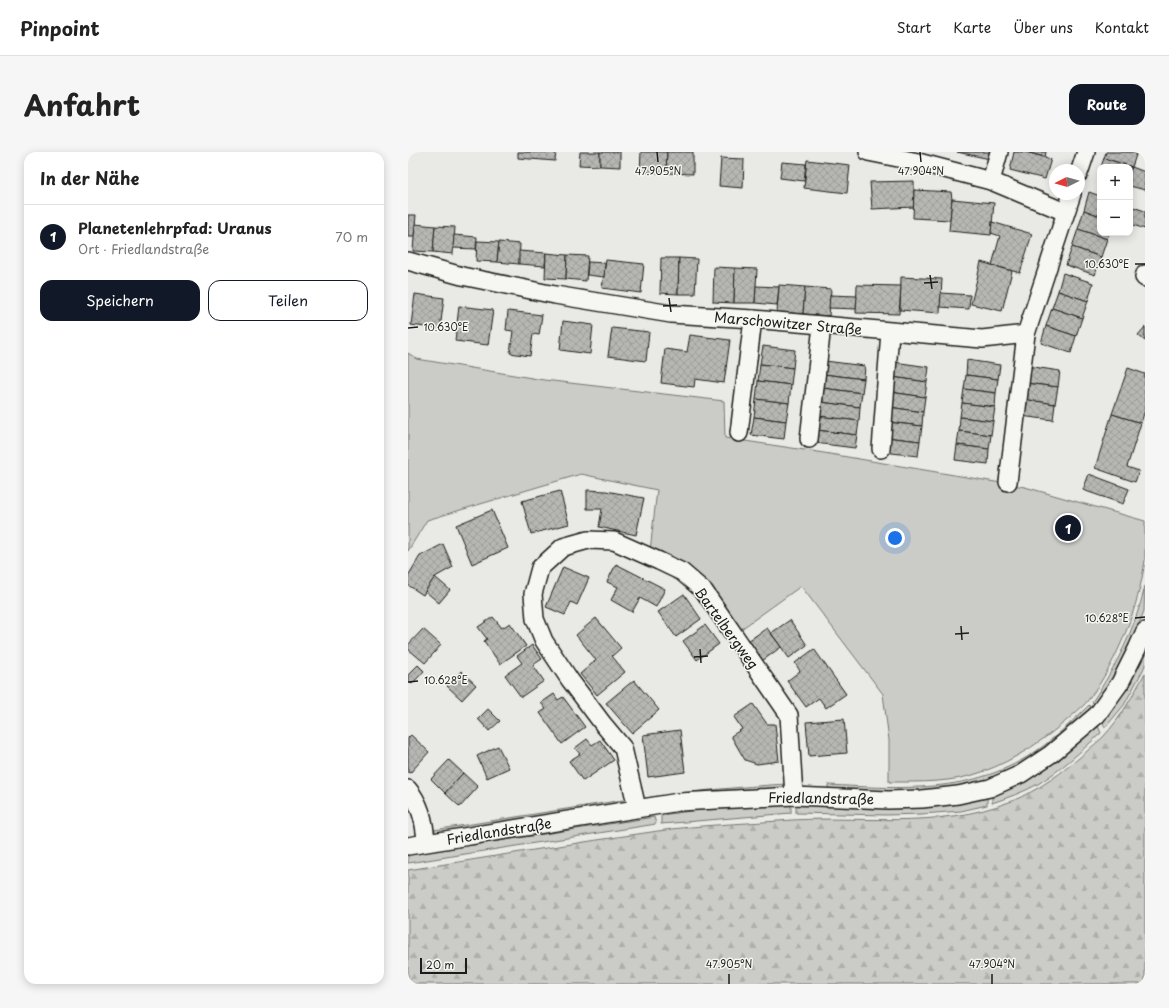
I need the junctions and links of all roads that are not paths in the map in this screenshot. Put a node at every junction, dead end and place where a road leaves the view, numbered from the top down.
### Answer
1 (868, 152) edge
2 (999, 152) edge
3 (1086, 152) edge
4 (920, 157) edge
5 (1082, 164) edge
6 (991, 181) junction
7 (1070, 200) edge
8 (1065, 212) junction
9 (408, 261) edge
10 (1145, 274) edge
11 (1145, 278) edge
12 (753, 319) junction
13 (822, 326) junction
14 (890, 332) junction
15 (1026, 334) junction
16 (739, 434) dead end
17 (809, 439) dead end
18 (881, 449) dead end
19 (1008, 482) dead end
20 (1145, 631) edge
21 (408, 789) edge
22 (794, 796) junction
23 (637, 808) junction
24 (426, 842) junction
25 (408, 846) edge

1 - 4 street
2 - 6 street
3 - 5 street
4 - 6 street
6 - 8 street
7 - 8 street
8 - 15 street
9 - 12 street, Marschowitzer Straße
10 - 11 street
12 - 13 street, Marschowitzer Straße
12 - 16 street
13 - 14 street, Marschowitzer Straße
13 - 17 street
14 - 15 street, Marschowitzer Straße
14 - 18 street
15 - 19 street
20 - 22 street, Friedlandstraße
21 - 24 street
22 - 23 street, Friedlandstraße
22 - 23 street, Bartelbergweg
23 - 24 street, Friedlandstraße
24 - 25 street, Friedlandstraße

